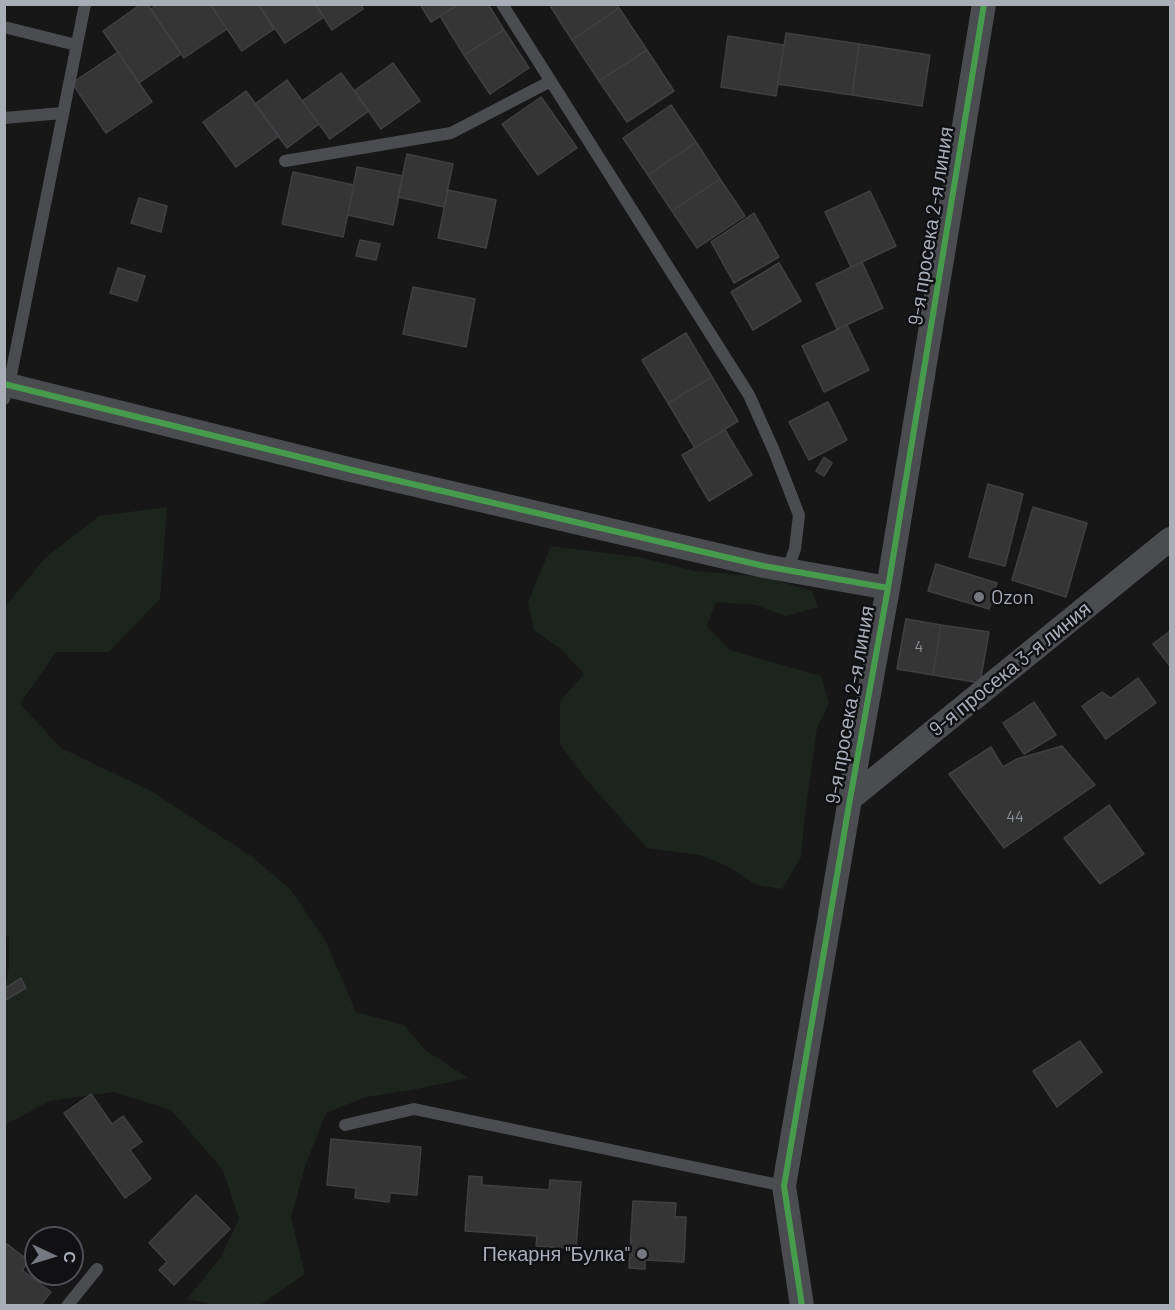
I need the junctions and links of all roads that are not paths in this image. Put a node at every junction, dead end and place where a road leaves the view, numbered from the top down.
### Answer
1 (85, 4) edge
2 (502, 4) edge
3 (984, 4) edge
4 (4, 27) edge
5 (76, 45) junction
6 (551, 81) junction
7 (63, 113) junction
8 (4, 118) edge
9 (285, 161) dead end
10 (6, 389) edge
11 (1170, 539) edge
12 (788, 569) junction
13 (888, 588) junction
14 (850, 799) junction
15 (345, 1125) dead end
16 (784, 1186) junction
17 (97, 1269) dead end
18 (67, 1305) edge
19 (802, 1305) edge

1 - 5 lane
2 - 6 lane
3 - 13 street, 9-я просека 2-я линия
4 - 5 lane
5 - 7 lane
6 - 9 lane
6 - 12 lane
7 - 8 lane
7 - 10 lane
10 - 12 street
11 - 14 street, 9-я просека 3-я линия
12 - 13 street
13 - 14 street, 9-я просека 2-я линия
14 - 16 street, 9-я просека 2-я линия
15 - 16 lane
16 - 19 street, 9-я просека 2-я линия
17 - 18 lane

